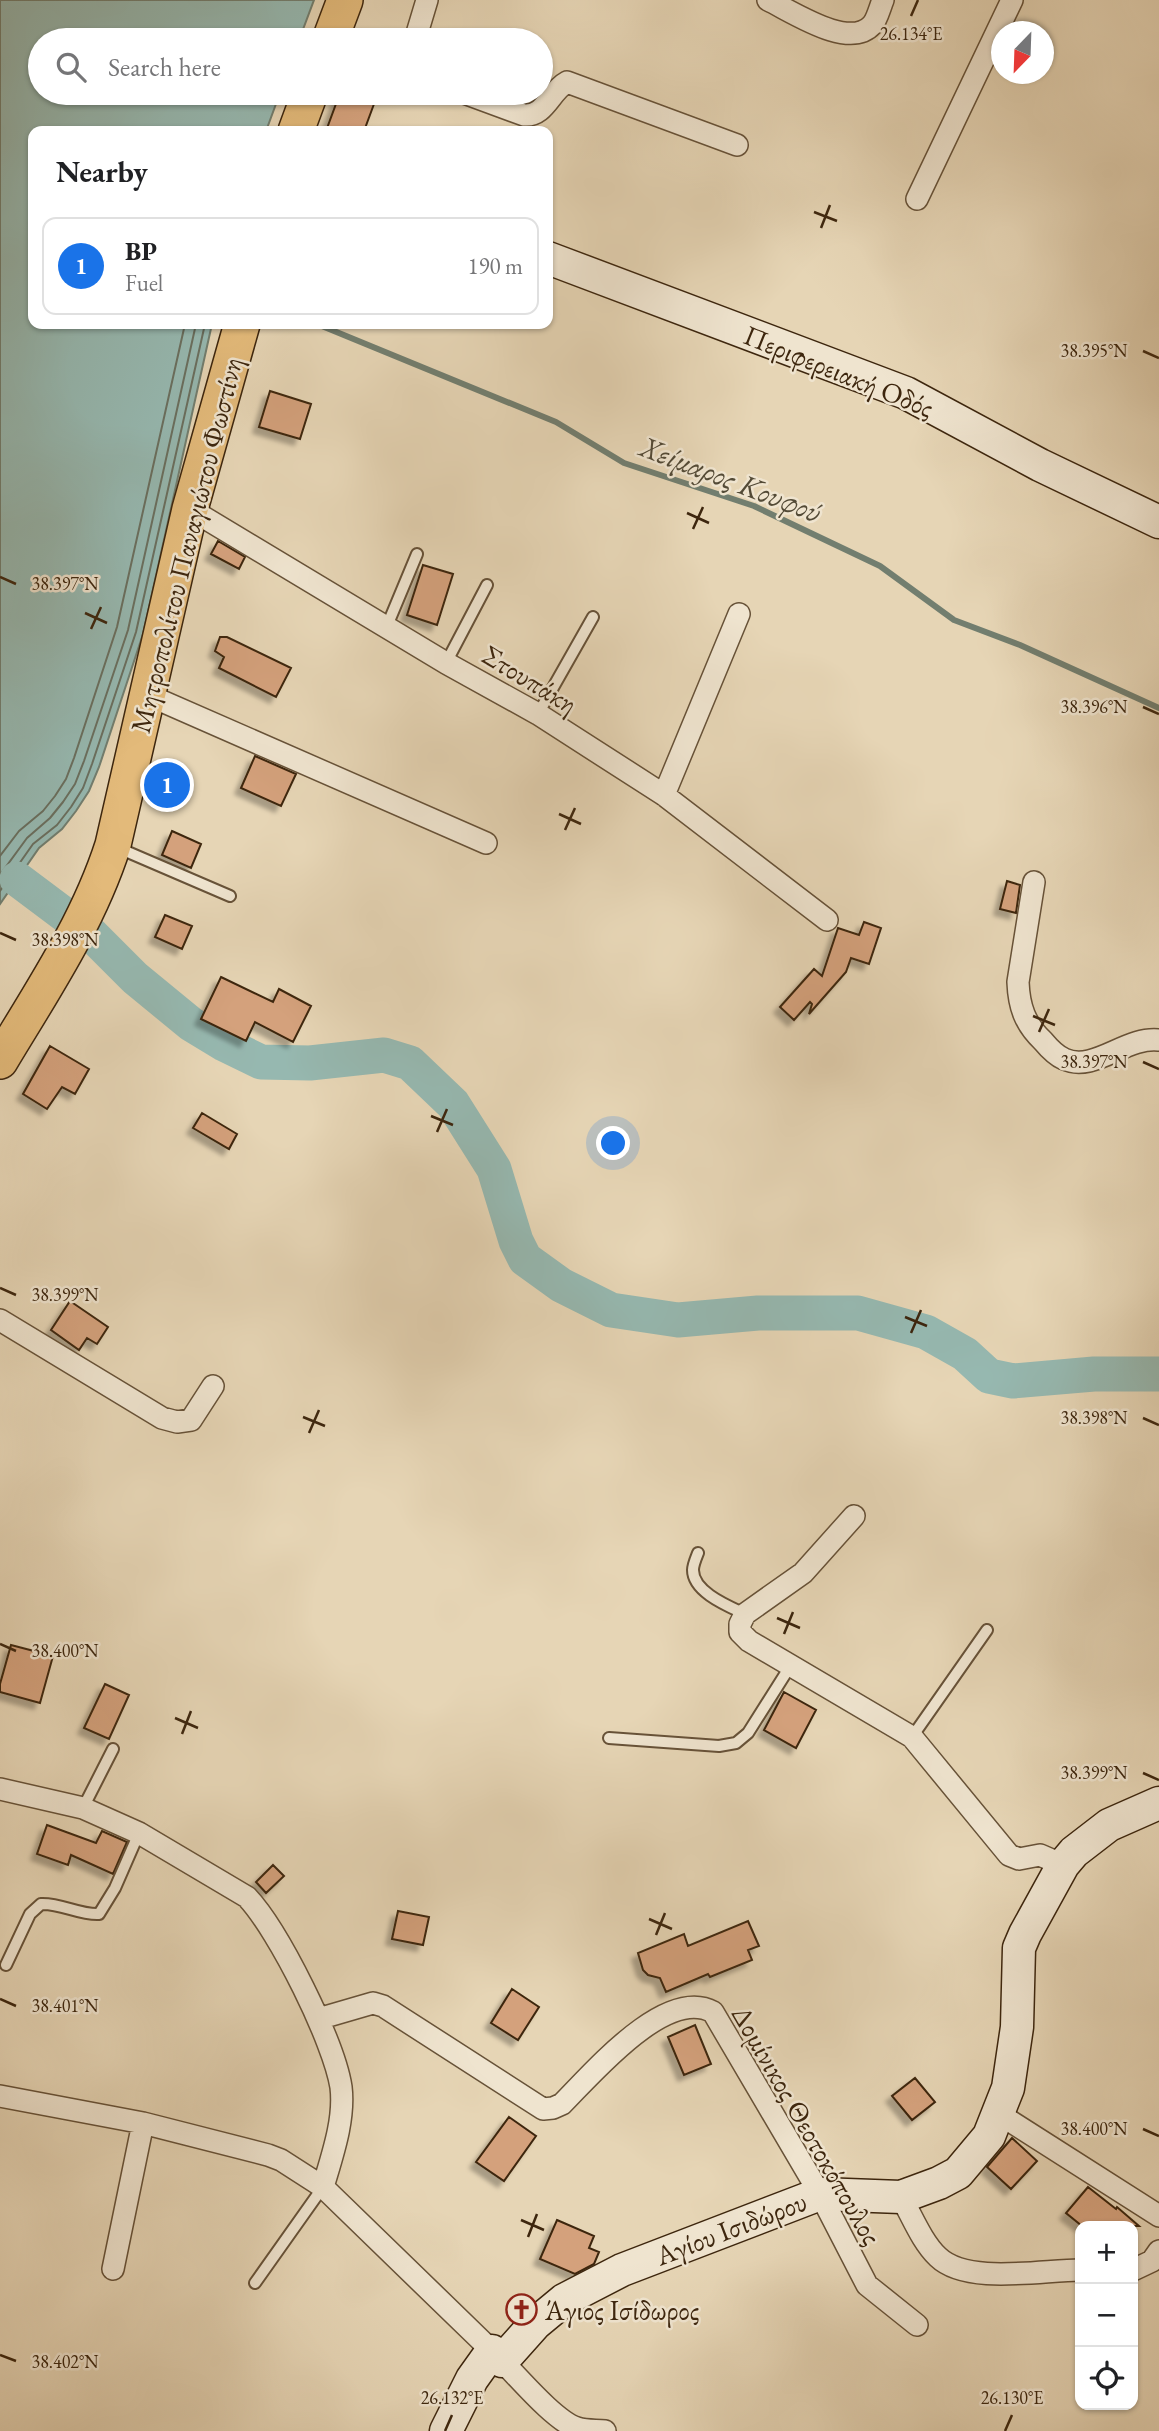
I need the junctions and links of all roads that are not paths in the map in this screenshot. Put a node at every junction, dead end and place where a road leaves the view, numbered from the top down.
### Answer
1 (327, 0) edge
2 (345, 0) edge
3 (427, 0) edge
4 (768, 0) edge
5 (883, 0) edge
6 (1012, 0) edge
7 (317, 28) edge
8 (334, 28) edge
9 (419, 28) edge
10 (553, 93) edge
11 (290, 105) edge
12 (306, 105) edge
13 (497, 105) edge
14 (545, 105) edge
15 (283, 126) edge
16 (298, 126) edge
17 (737, 145) dead end
18 (917, 199) dead end
19 (553, 260) edge
20 (238, 329) edge
21 (190, 509) junction
22 (1159, 522) edge
23 (417, 554) dead end
24 (487, 585) dead end
25 (739, 614) dead end
26 (593, 617) dead end
27 (387, 626) junction
28 (446, 663) junction
29 (148, 695) junction
30 (538, 714) junction
31 (664, 795) junction
32 (486, 843) dead end
33 (113, 845) junction
34 (1034, 882) dead end
35 (230, 897) dead end
36 (827, 920) dead end
37 (1159, 1040) edge
38 (0, 1061) edge
39 (0, 1320) edge
40 (213, 1386) dead end
41 (854, 1516) dead end
42 (698, 1553) dead end
43 (745, 1614) junction
44 (987, 1630) dead end
45 (791, 1665) junction
46 (912, 1737) junction
47 (609, 1738) dead end
48 (114, 1749) dead end
49 (0, 1788) edge
50 (1159, 1803) edge
51 (83, 1808) junction
52 (139, 1833) junction
53 (1063, 1865) junction
54 (6, 1965) dead end
55 (318, 2019) junction
56 (0, 2096) edge
57 (999, 2114) junction
58 (143, 2123) junction
59 (323, 2187) junction
60 (820, 2193) junction
61 (901, 2197) junction
62 (1159, 2216) edge
63 (1159, 2251) edge
64 (1138, 2268) edge
65 (113, 2269) dead end
66 (1075, 2270) edge
67 (255, 2283) dead end
68 (917, 2325) dead end
69 (497, 2356) junction
70 (446, 2431) edge
71 (605, 2431) edge

1 - 7 main road
2 - 8 main road
3 - 9 street
4 - 5 street
6 - 18 street
10 - 17 street
11 - 15 main road
12 - 16 main road
13 - 14 street
19 - 22 street, Περιφερειακή Οδός
20 - 21 main road, Μητροπολίτου Παναγιώτου Φωστίνη
21 - 27 street, Στουπάκη
21 - 29 main road, Μητροπολίτου Παναγιώτου Φωστίνη
23 - 27 lane
24 - 28 lane
25 - 31 street
26 - 30 lane
27 - 28 street, Στουπάκη
28 - 30 street, Στουπάκη
29 - 32 street
29 - 33 main road, Μητροπολίτου Παναγιώτου Φωστίνη
30 - 31 street, Στουπάκη
31 - 36 street, Στουπάκη
33 - 35 lane
33 - 38 main road, Μητροπολίτου Παναγιώτου Φωστίνη
34 - 37 street
39 - 40 street
41 - 43 street
42 - 43 lane
43 - 45 street
44 - 46 lane
45 - 46 street
45 - 47 lane
46 - 53 street
48 - 51 lane
49 - 51 street
50 - 53 street, Αγίου Ισιδώρου
51 - 52 street
52 - 54 lane
52 - 55 street
53 - 57 street, Αγίου Ισιδώρου
55 - 59 street
55 - 60 street, Δομίνικος Θεοτοκόπουλος
56 - 58 street
57 - 61 street, Αγίου Ισιδώρου
57 - 62 street
58 - 59 street
58 - 65 street
59 - 67 lane
59 - 69 street
60 - 61 street, Αγίου Ισιδώρου
60 - 68 street, Δομίνικος Θεοτοκόπουλος
60 - 69 street, Αγίου Ισιδώρου
61 - 66 street
63 - 64 street
69 - 70 street, Αγίου Ισιδώρου
69 - 71 street

